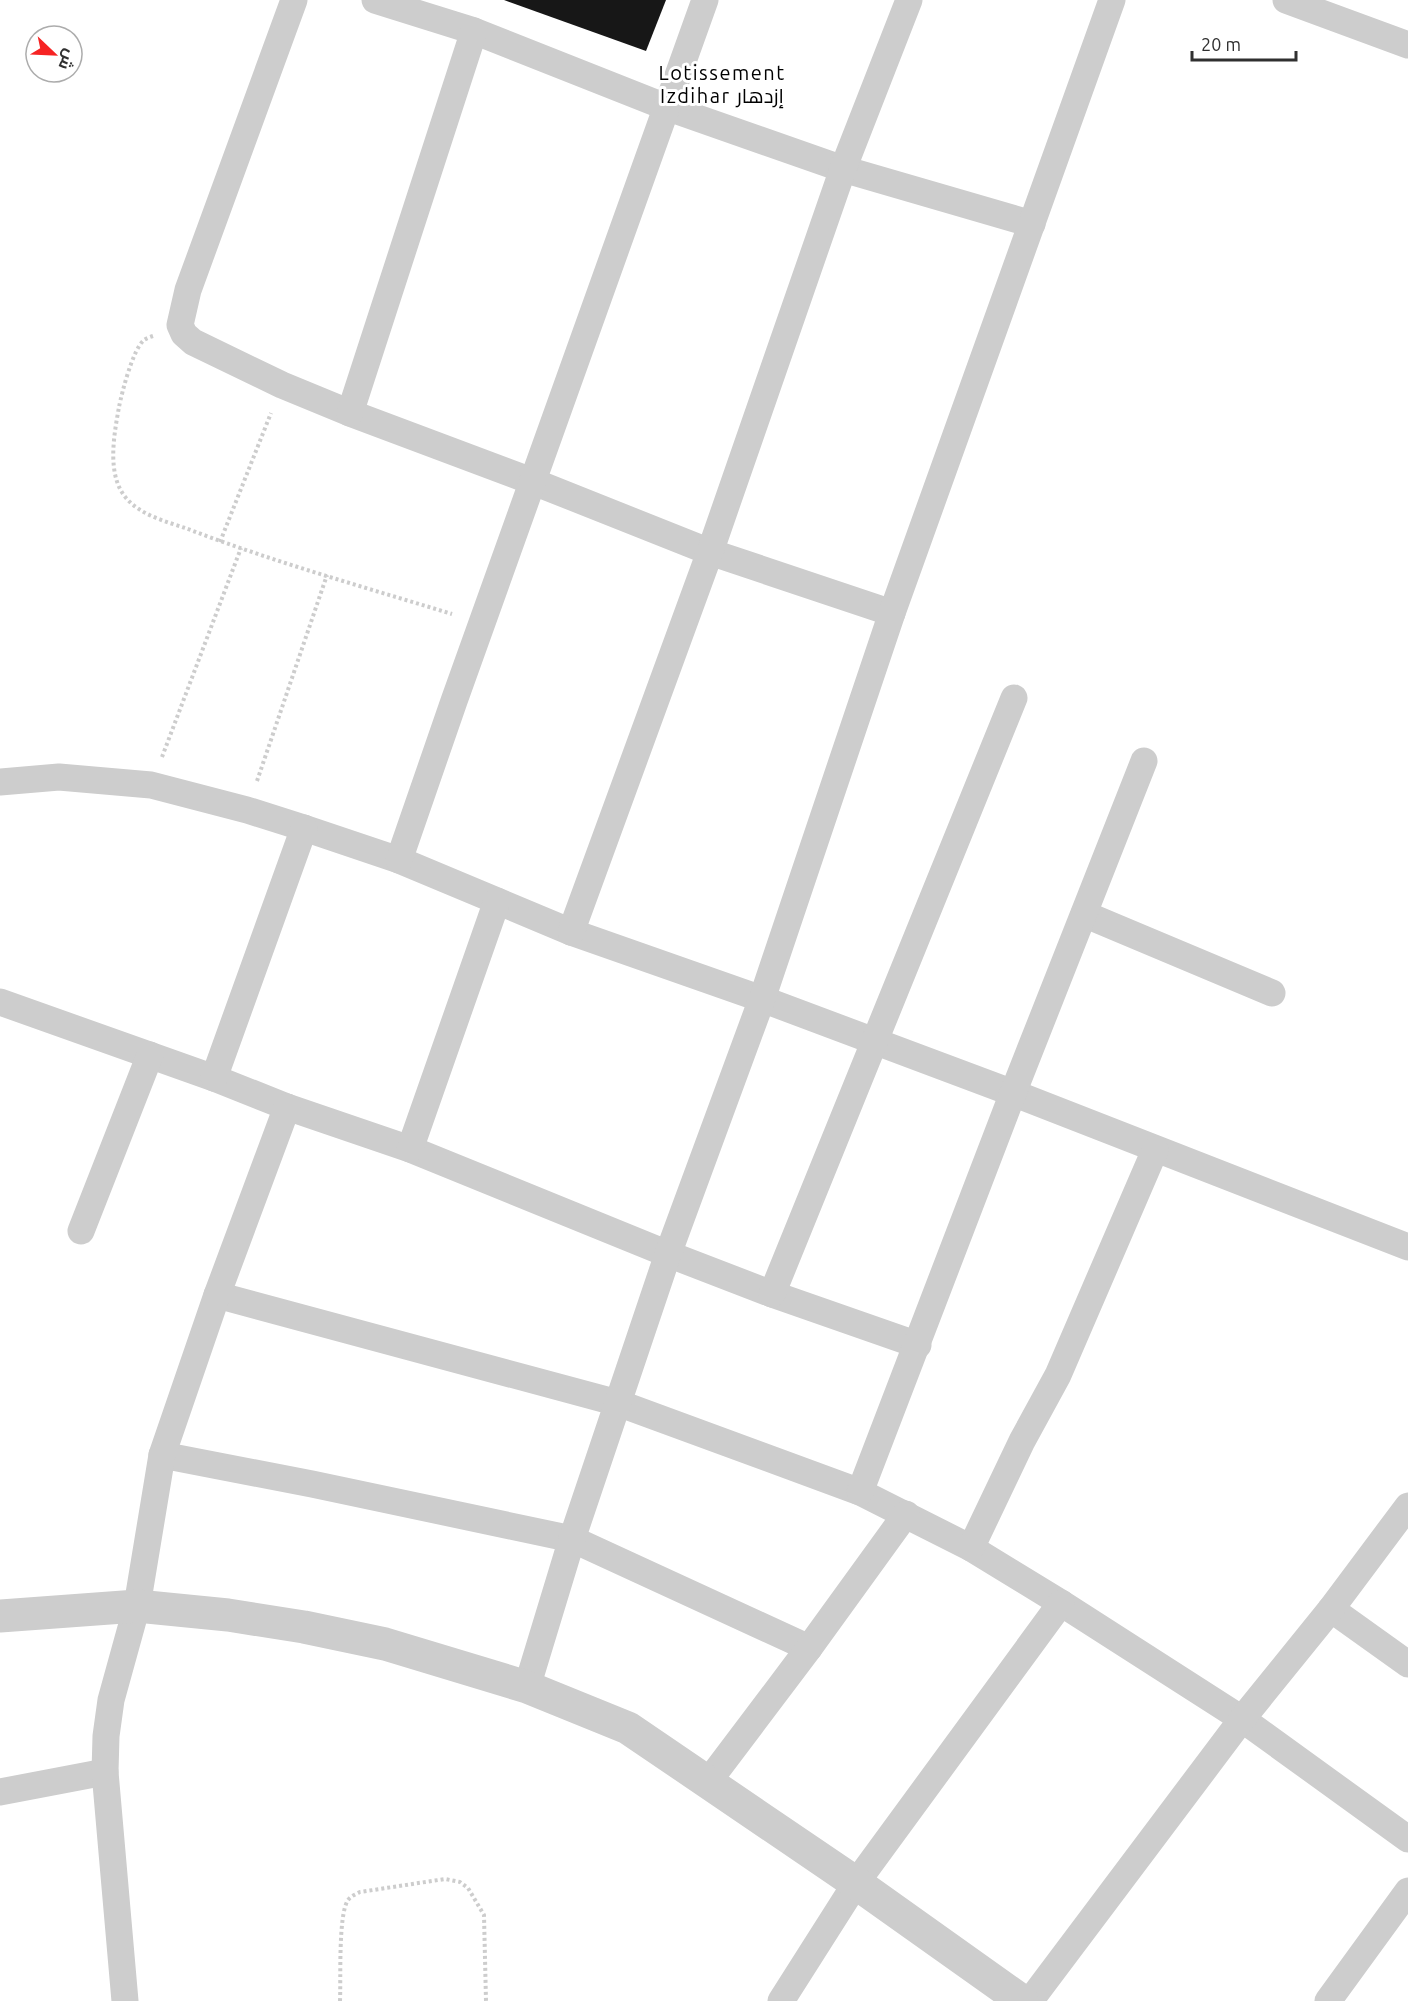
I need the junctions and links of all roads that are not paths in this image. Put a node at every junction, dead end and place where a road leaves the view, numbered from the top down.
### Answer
1 (294, 0) edge
2 (375, 0) edge
3 (705, 0) edge
4 (909, 0) edge
5 (1112, 0) edge
6 (1286, 0) edge
7 (474, 31) junction
8 (1408, 45) edge
9 (666, 107) junction
10 (843, 169) junction
11 (1032, 224) junction
12 (350, 413) junction
13 (534, 482) junction
14 (710, 552) junction
15 (892, 613) junction
16 (1014, 698) dead end
17 (1144, 761) dead end
18 (0, 782) edge
19 (304, 828) junction
20 (399, 860) junction
21 (497, 901) junction
22 (1084, 914) junction
23 (571, 932) junction
24 (1272, 993) dead end
25 (762, 999) junction
26 (0, 1002) edge
27 (875, 1042) junction
28 (150, 1055) junction
29 (214, 1078) junction
30 (1013, 1093) junction
31 (287, 1107) junction
32 (410, 1149) junction
33 (1155, 1150) junction
34 (81, 1231) dead end
35 (1408, 1247) edge
36 (668, 1254) junction
37 (772, 1294) junction
38 (217, 1295) junction
39 (918, 1345) junction
40 (618, 1403) junction
41 (162, 1455) junction
42 (860, 1492) junction
43 (1408, 1506) edge
44 (906, 1514) junction
45 (572, 1539) junction
46 (971, 1548) junction
47 (1061, 1603) junction
48 (137, 1606) junction
49 (1331, 1609) junction
50 (0, 1616) edge
51 (809, 1648) junction
52 (1408, 1664) edge
53 (527, 1687) junction
54 (1242, 1719) junction
55 (105, 1772) junction
56 (708, 1782) junction
57 (0, 1792) edge
58 (1408, 1839) edge
59 (855, 1883) junction
60 (1408, 1891) edge
61 (125, 2001) edge
62 (781, 2001) edge
63 (1022, 2001) edge
64 (1030, 2001) edge
65 (1328, 2001) edge

1 - 12 street
2 - 7 street
3 - 9 street
4 - 10 street
5 - 11 street
6 - 8 street
7 - 9 street
7 - 12 street
9 - 10 street
9 - 13 street
10 - 11 street
10 - 14 street
11 - 15 street
12 - 13 street
13 - 14 street
13 - 20 street
14 - 15 street
14 - 23 street
15 - 25 street
16 - 27 street
17 - 22 street
18 - 19 street
19 - 20 street
19 - 29 street
20 - 21 street
21 - 23 street
21 - 32 street
22 - 24 street
22 - 30 street
23 - 25 street
25 - 27 street
25 - 36 street
26 - 28 street
27 - 30 street
27 - 37 street
28 - 29 street
28 - 34 street
29 - 31 street
30 - 33 street
30 - 39 street
31 - 32 street
31 - 38 street
32 - 36 street
33 - 35 street
33 - 46 street
36 - 37 street
36 - 40 street
37 - 39 street
38 - 40 street
38 - 41 street
39 - 42 street
40 - 42 street
40 - 45 street
41 - 45 street
41 - 48 street
42 - 44 street
43 - 49 street
44 - 46 street
44 - 51 street
45 - 51 street
45 - 53 street
46 - 47 street
47 - 54 street
47 - 59 street
48 - 50 street
48 - 53 street
48 - 55 street
49 - 52 street
49 - 54 street
51 - 56 street
53 - 56 street
54 - 58 street
54 - 64 street
55 - 57 street
55 - 61 street
56 - 59 street
59 - 62 street
59 - 63 street
60 - 65 street

